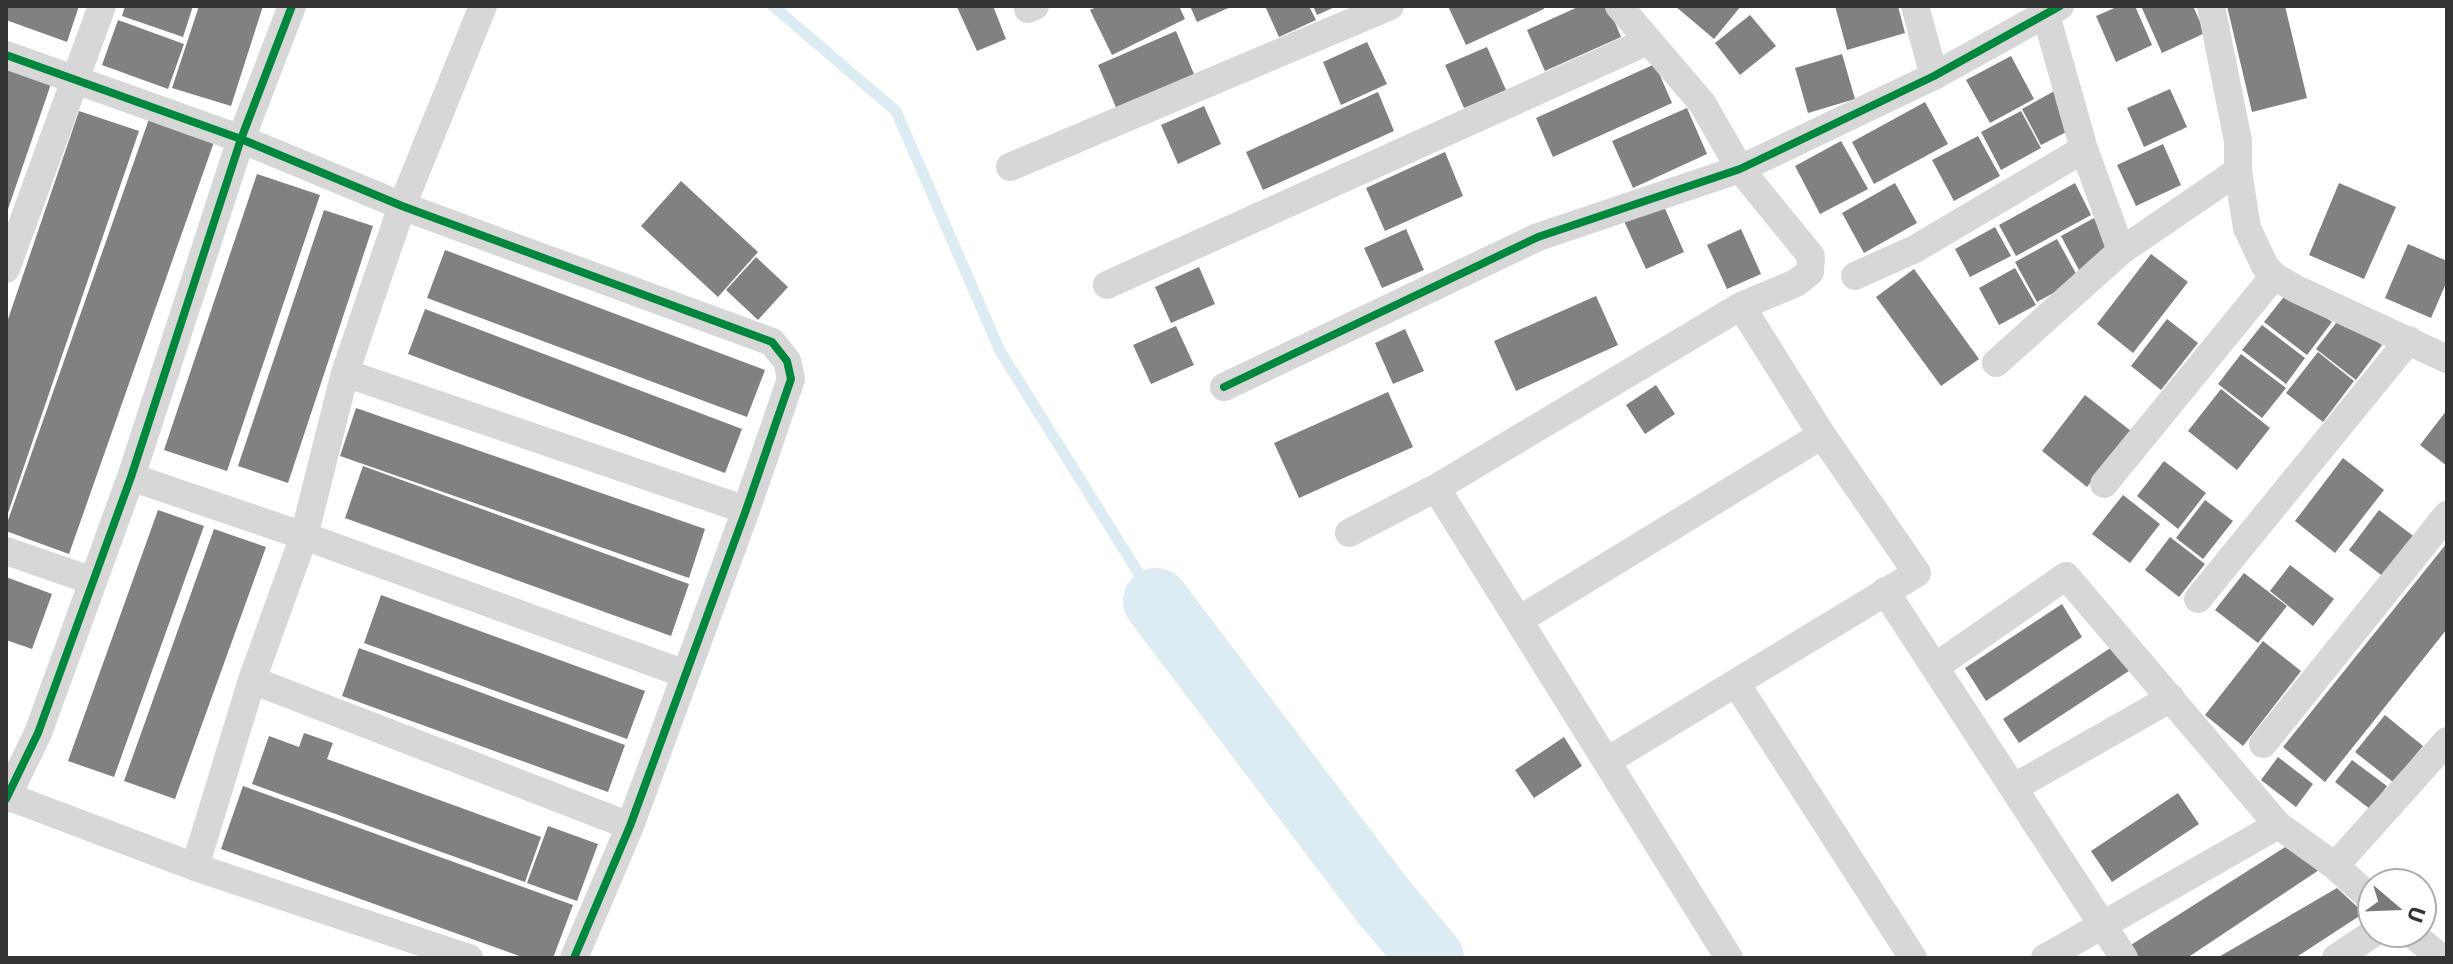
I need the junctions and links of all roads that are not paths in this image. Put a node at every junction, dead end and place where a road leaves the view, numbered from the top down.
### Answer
1 (102, 6) edge
2 (292, 6) edge
3 (483, 6) edge
4 (1390, 6) edge
5 (1619, 6) edge
6 (1915, 6) edge
7 (2211, 6) edge
8 (2053, 10) edge
9 (1648, 41) junction
10 (6, 55) edge
11 (1934, 76) junction
12 (75, 78) junction
13 (241, 139) junction
14 (2084, 149) junction
15 (1010, 167) dead end
16 (1740, 169) junction
17 (2238, 171) junction
18 (402, 206) junction
19 (2121, 251) junction
20 (6, 269) edge
21 (1855, 276) dead end
22 (2274, 276) junction
23 (1107, 285) dead end
24 (1741, 306) junction
25 (2409, 340) junction
26 (2447, 359) edge
27 (1996, 363) dead end
28 (345, 373) junction
29 (1224, 387) dead end
30 (1822, 435) junction
31 (131, 477) junction
32 (2104, 484) dead end
33 (1436, 488) junction
34 (746, 510) junction
35 (2447, 515) edge
36 (1349, 533) dead end
37 (304, 536) junction
38 (6, 551) edge
39 (93, 581) junction
40 (1885, 591) junction
41 (2198, 599) dead end
42 (1519, 620) junction
43 (1935, 667) junction
44 (685, 674) junction
45 (252, 680) junction
46 (1736, 683) junction
47 (2171, 698) junction
48 (2447, 741) edge
49 (2263, 744) dead end
50 (1607, 761) junction
51 (9, 785) edge
52 (2013, 788) junction
53 (2278, 825) junction
54 (630, 826) junction
55 (2335, 866) junction
56 (195, 867) junction
57 (2357, 886) edge
58 (2102, 925) junction
59 (2357, 944) edge
60 (469, 958) edge
61 (574, 958) edge
62 (1729, 958) edge
63 (1913, 958) edge
64 (2045, 958) edge
65 (2124, 958) edge
66 (2336, 958) edge

1 - 12 street
2 - 13 street
3 - 18 street
4 - 15 street
5 - 9 street
6 - 11 street
7 - 17 street
8 - 11 street
8 - 14 street
9 - 16 street
9 - 23 street
10 - 12 street
11 - 16 street
12 - 13 street
12 - 20 street
13 - 18 street
13 - 31 street
14 - 19 street
14 - 21 street
16 - 24 street
16 - 29 street
17 - 19 street
17 - 22 street
18 - 28 street
18 - 34 street
19 - 27 street
22 - 25 street
22 - 32 street
24 - 30 street
24 - 33 street
25 - 26 street
25 - 41 street
28 - 34 street
28 - 37 street
30 - 40 street
30 - 42 street
31 - 37 street
31 - 39 street
33 - 36 street
33 - 42 street
34 - 44 street
35 - 49 street
37 - 44 street
37 - 45 street
38 - 39 street
39 - 51 street
40 - 43 street
40 - 46 street
42 - 50 street
43 - 47 street
43 - 52 street
44 - 54 street
45 - 54 street
45 - 56 street
46 - 50 street
46 - 63 street
47 - 52 street
47 - 53 street
48 - 55 street
50 - 62 street
51 - 56 street
52 - 58 street
53 - 55 street
53 - 58 street
54 - 61 street
55 - 57 street
56 - 60 street
58 - 64 street
58 - 65 street
59 - 66 street

